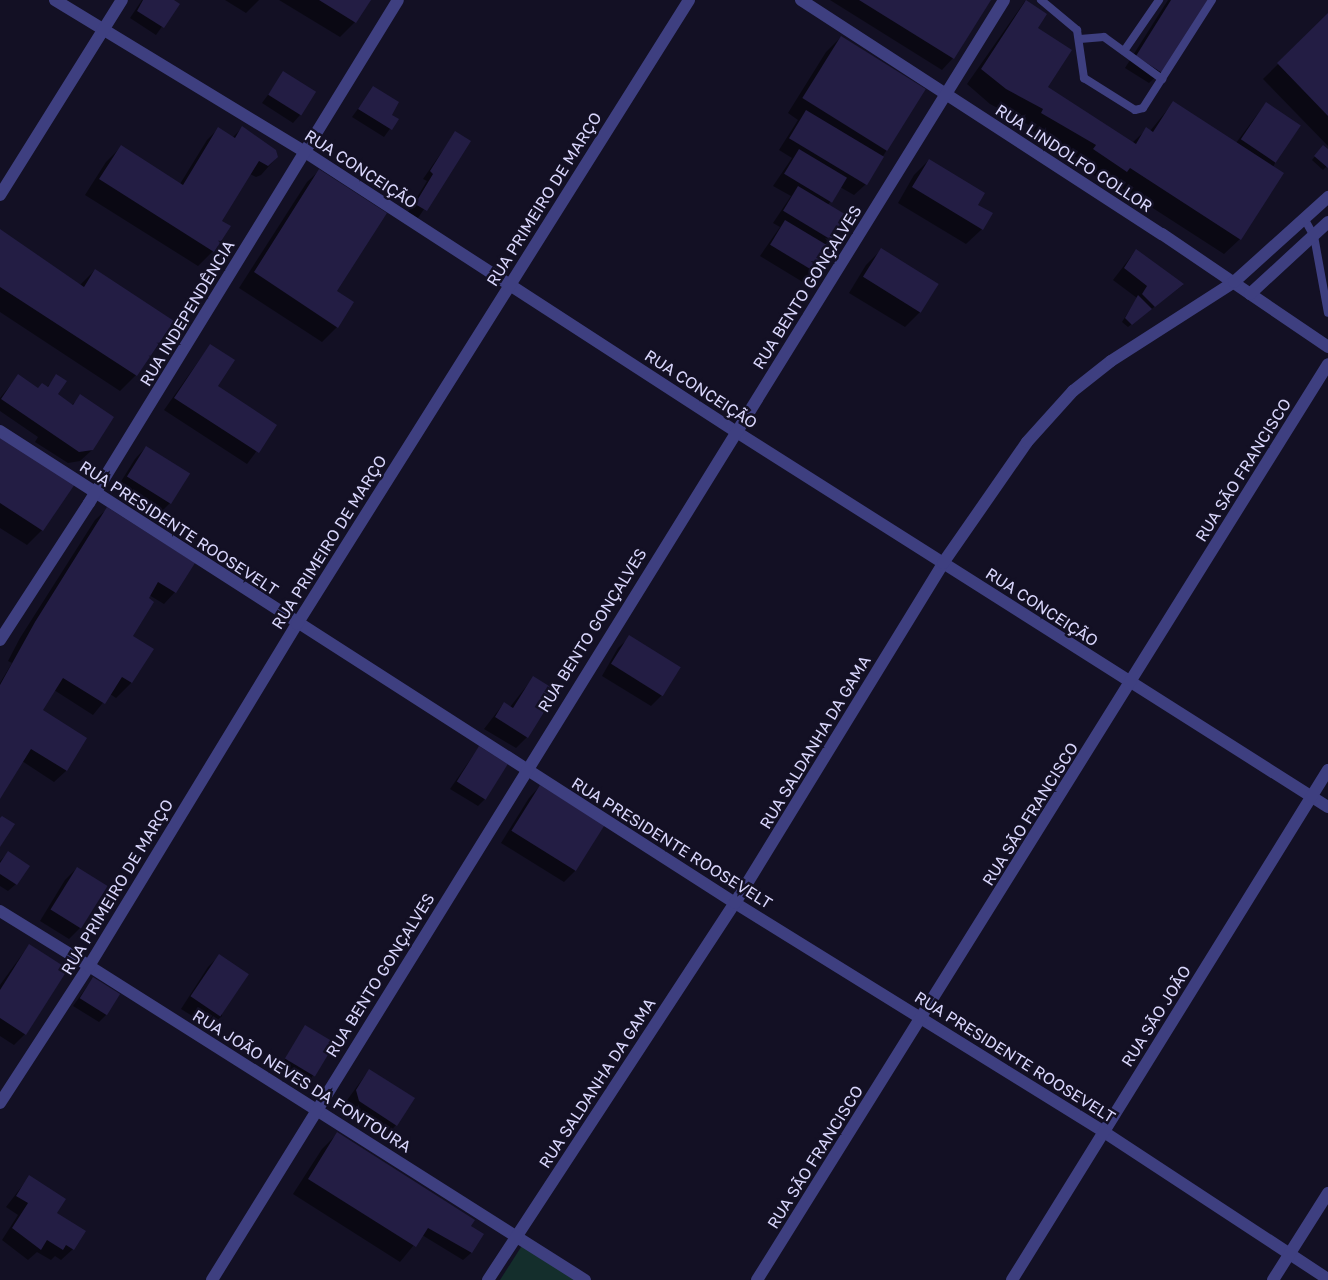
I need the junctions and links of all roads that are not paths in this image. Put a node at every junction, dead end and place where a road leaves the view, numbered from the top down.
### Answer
1 (55, 0) edge
2 (122, 0) edge
3 (398, 0) edge
4 (689, 0) edge
5 (800, 0) edge
6 (1004, 0) edge
7 (1041, 0) edge
8 (1159, 0) edge
9 (1212, 0) edge
10 (103, 30) junction
11 (1080, 39) junction
12 (1124, 51) junction
13 (1162, 79) junction
14 (946, 95) junction
15 (305, 152) junction
16 (0, 196) edge
17 (1328, 197) edge
18 (1305, 220) junction
19 (1328, 222) edge
20 (1314, 236) junction
21 (1234, 282) junction
22 (510, 284) junction
23 (1250, 294) junction
24 (1328, 313) edge
25 (1328, 347) edge
26 (1328, 364) edge
27 (0, 430) edge
28 (735, 431) junction
29 (95, 493) junction
30 (943, 563) junction
31 (297, 624) junction
32 (0, 640) edge
33 (1130, 683) junction
34 (525, 769) junction
35 (1328, 770) edge
36 (1312, 796) junction
37 (1328, 807) edge
38 (735, 903) junction
39 (0, 911) edge
40 (89, 966) junction
41 (922, 1017) junction
42 (0, 1103) edge
43 (317, 1109) junction
44 (1104, 1132) junction
45 (1328, 1193) edge
46 (516, 1236) junction
47 (1289, 1253) junction
48 (1328, 1279) edge
49 (212, 1280) edge
50 (488, 1280) edge
51 (585, 1280) edge
52 (757, 1280) edge
53 (1012, 1280) edge
54 (1273, 1280) edge

1 - 10 street, RUA CONCEIÇÃO
2 - 10 street
3 - 15 street, RUA INDEPENDÊNCIA
4 - 22 street, RUA PRIMEIRO DE MARÇO
5 - 14 street, RUA LINDOLFO COLLOR
6 - 14 street, RUA BENTO GONÇALVES
7 - 11 lane
8 - 12 lane
9 - 13 lane
10 - 15 street, RUA CONCEIÇÃO
10 - 16 street
11 - 12 lane
11 - 13 lane
12 - 13 lane
14 - 21 street, RUA LINDOLFO COLLOR
14 - 28 street, RUA BENTO GONÇALVES
15 - 22 street, RUA CONCEIÇÃO
15 - 29 street, RUA INDEPENDÊNCIA
17 - 18 street, RUA SALDANHA DA GAMA
18 - 20 lane
18 - 21 street, RUA SALDANHA DA GAMA
19 - 20 street
20 - 23 street
20 - 24 lane
21 - 23 street, RUA LINDOLFO COLLOR
21 - 30 street, RUA SALDANHA DA GAMA
22 - 28 street, RUA CONCEIÇÃO
22 - 31 street, RUA PRIMEIRO DE MARÇO
23 - 25 street, RUA LINDOLFO COLLOR
26 - 33 street, RUA SÃO FRANCISCO
27 - 29 street, RUA PRESIDENTE ROOSEVELT
28 - 30 street, RUA CONCEIÇÃO
28 - 34 street, RUA BENTO GONÇALVES
29 - 31 street, RUA PRESIDENTE ROOSEVELT
29 - 32 street, RUA INDEPENDÊNCIA
30 - 33 street, RUA CONCEIÇÃO
30 - 38 street, RUA SALDANHA DA GAMA
31 - 34 street, RUA PRESIDENTE ROOSEVELT
31 - 40 street, RUA PRIMEIRO DE MARÇO
33 - 36 street, RUA CONCEIÇÃO
33 - 41 street, RUA SÃO FRANCISCO
34 - 38 street, RUA PRESIDENTE ROOSEVELT
34 - 43 street, RUA BENTO GONÇALVES
35 - 36 street, RUA SÃO JOÃO
36 - 37 street, RUA CONCEIÇÃO
36 - 44 street, RUA SÃO JOÃO
38 - 41 street, RUA PRESIDENTE ROOSEVELT
38 - 46 street, RUA SALDANHA DA GAMA
39 - 40 street, RUA JOÃO NEVES DA FONTOURA
40 - 42 street, RUA PRIMEIRO DE MARÇO
40 - 43 street, RUA JOÃO NEVES DA FONTOURA
41 - 44 street, RUA PRESIDENTE ROOSEVELT
41 - 52 street, RUA SÃO FRANCISCO
43 - 46 street, RUA JOÃO NEVES DA FONTOURA
43 - 49 street, RUA BENTO GONÇALVES
44 - 47 street, RUA PRESIDENTE ROOSEVELT
44 - 53 street, RUA SÃO JOÃO
45 - 47 street
46 - 50 street, RUA SALDANHA DA GAMA
46 - 51 street, RUA JOÃO NEVES DA FONTOURA
47 - 48 street, RUA PRESIDENTE ROOSEVELT
47 - 54 street

